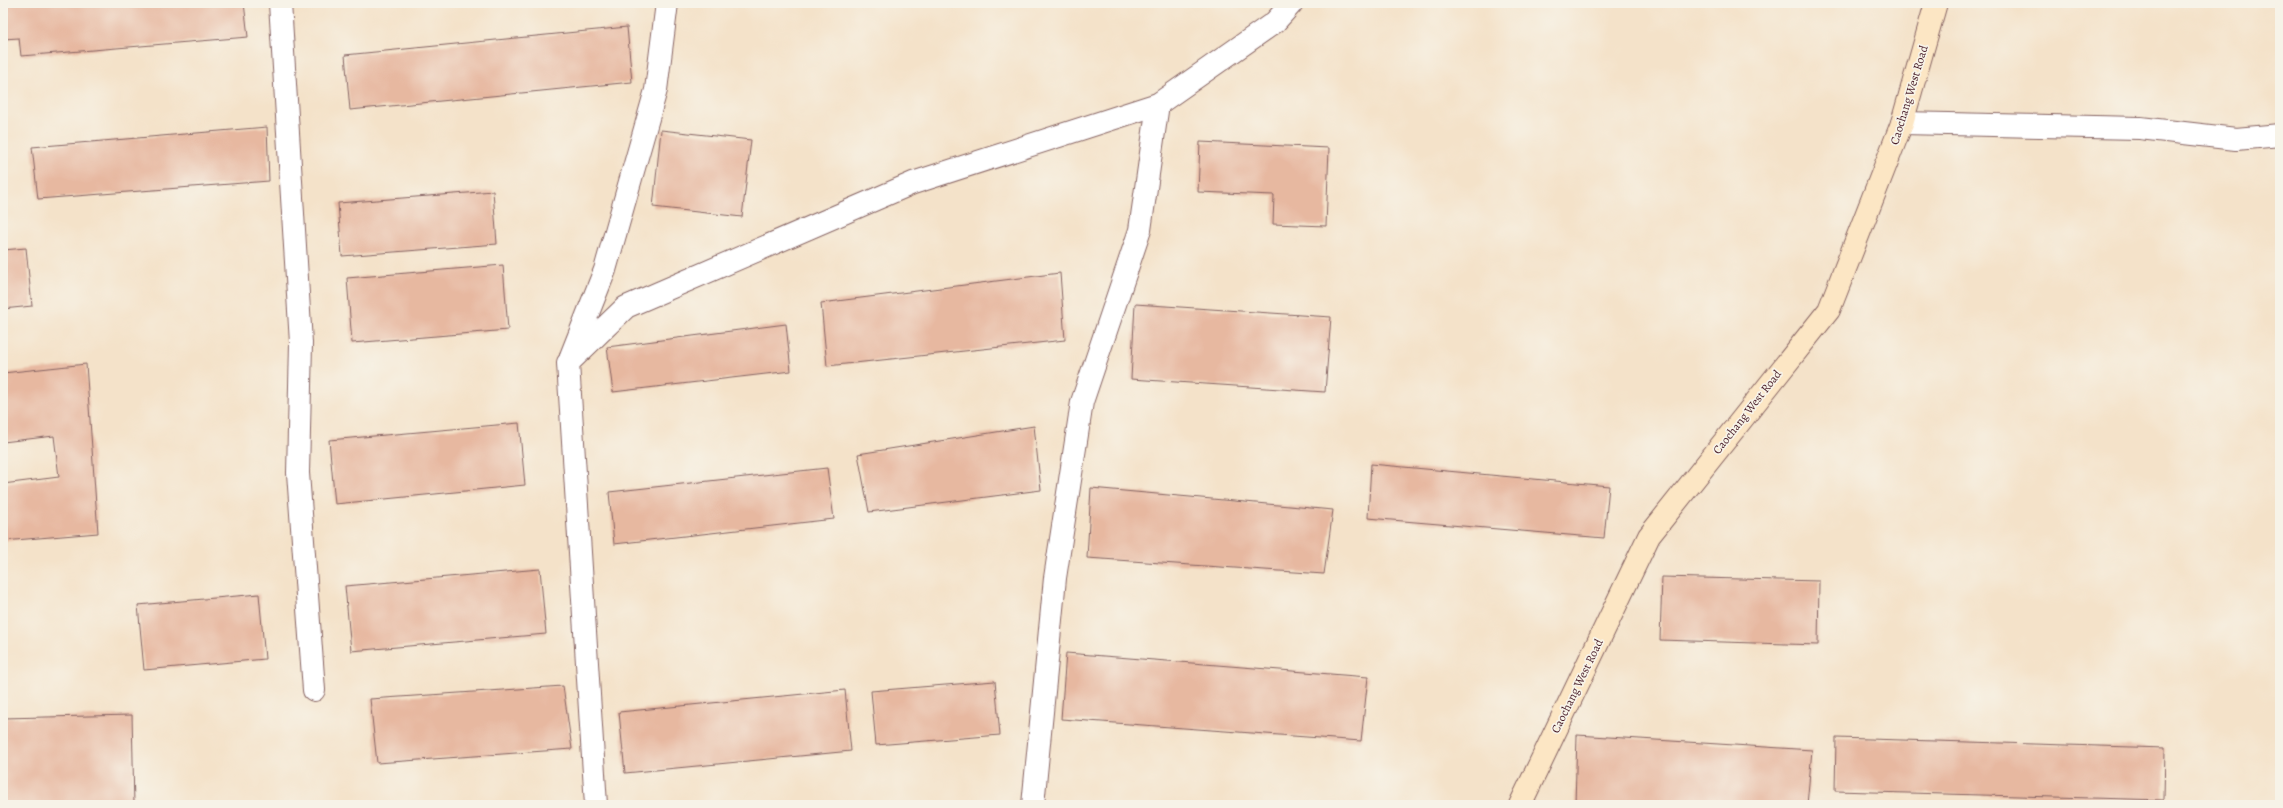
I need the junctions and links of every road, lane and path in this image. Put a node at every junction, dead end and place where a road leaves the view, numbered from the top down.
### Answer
1 (280, 3) edge
2 (667, 3) edge
3 (1292, 3) edge
4 (1936, 3) edge
5 (1158, 104) junction
6 (1902, 123) junction
7 (2280, 135) edge
8 (568, 363) junction
9 (314, 690) dead end
10 (596, 805) edge
11 (1033, 805) edge
12 (1520, 805) edge

1 - 9 street
2 - 8 street
3 - 5 street
4 - 6 main road, Caochang West Road
5 - 8 street
5 - 11 street
6 - 7 street
6 - 12 main road, Caochang West Road
8 - 10 street

